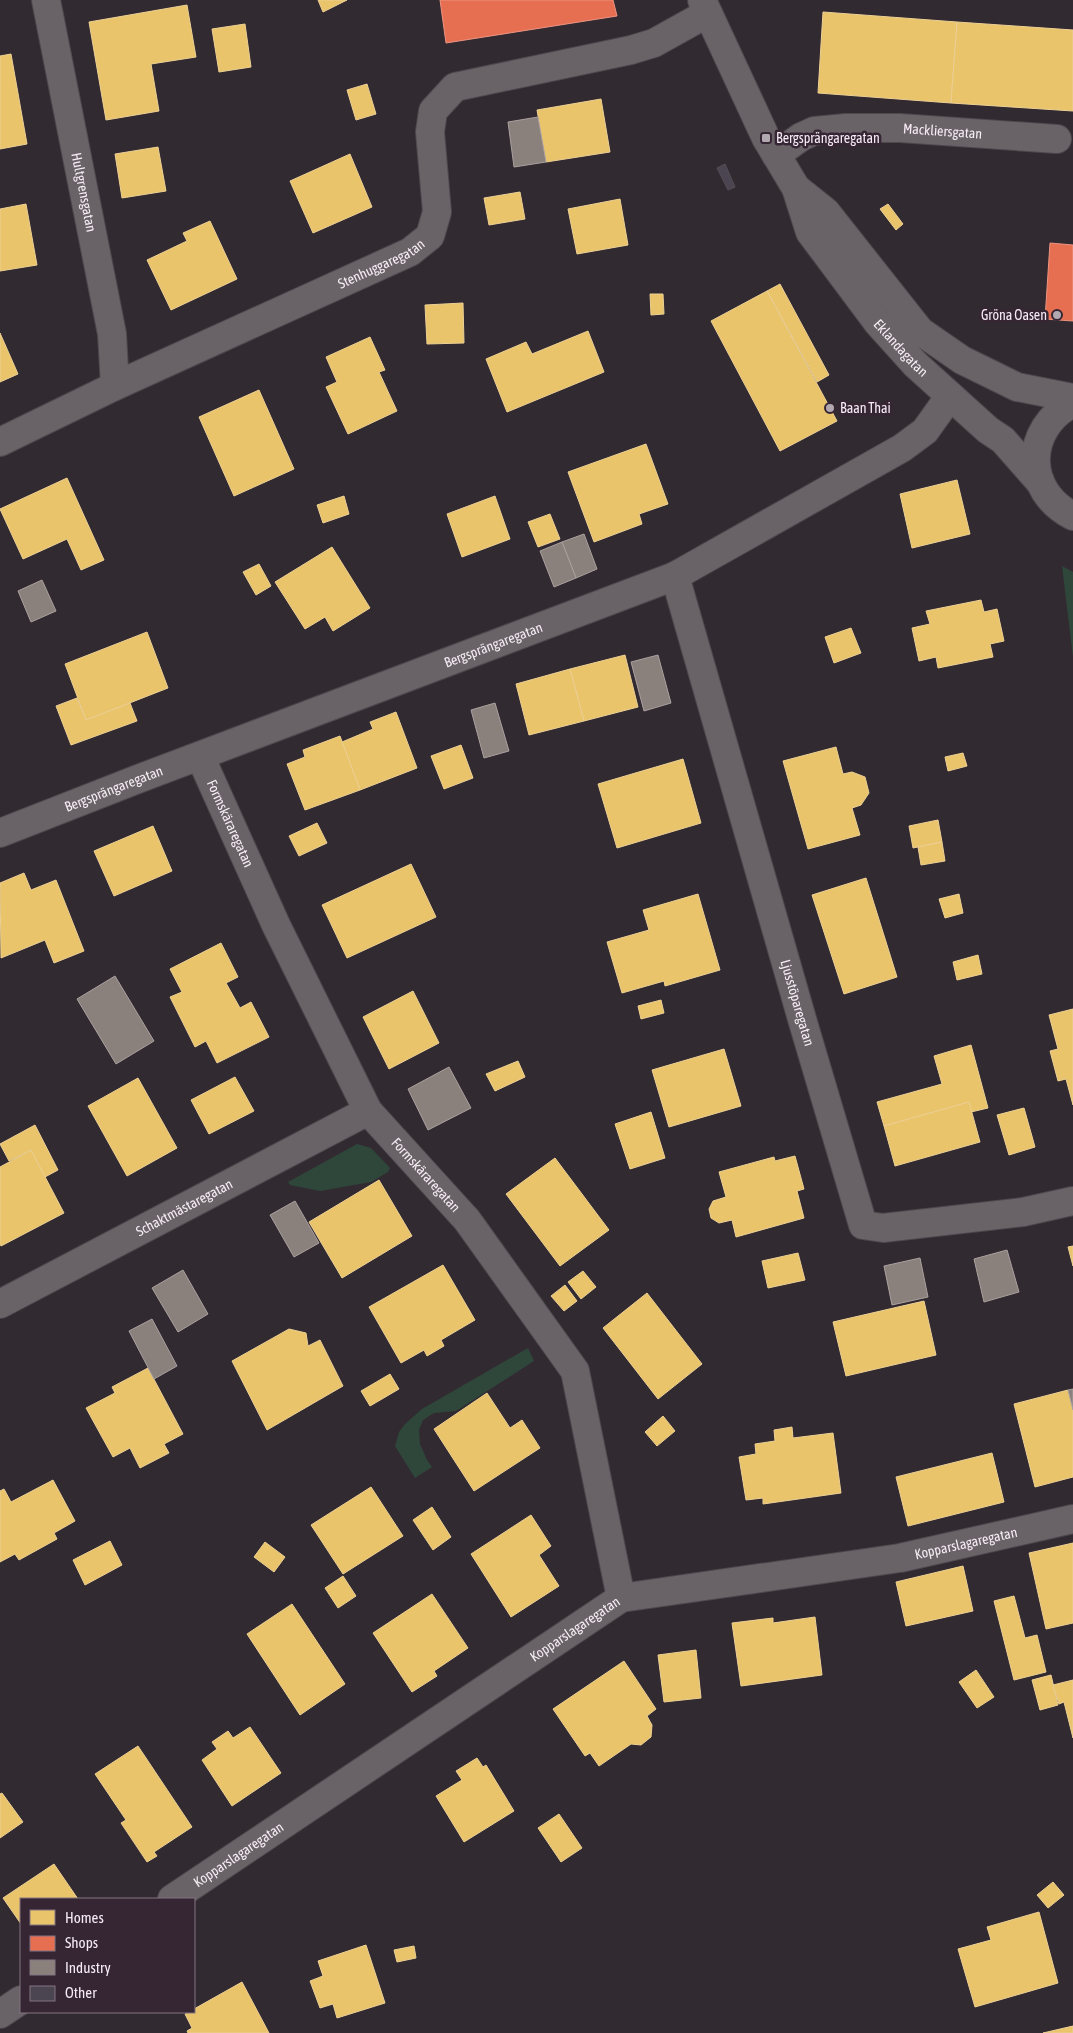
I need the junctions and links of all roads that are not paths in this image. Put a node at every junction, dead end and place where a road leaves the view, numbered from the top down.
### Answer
1 (46, 0) edge
2 (705, 7) edge
3 (1057, 139) dead end
4 (776, 155) junction
5 (796, 188) junction
6 (115, 386) junction
7 (950, 396) junction
8 (1073, 398) edge
9 (1073, 403) edge
10 (0, 442) edge
11 (1040, 482) junction
12 (1073, 516) edge
13 (675, 576) junction
14 (200, 756) junction
15 (0, 834) edge
16 (368, 1111) junction
17 (1073, 1201) edge
18 (0, 1304) edge
19 (1073, 1519) edge
20 (621, 1598) junction
21 (173, 1898) edge
22 (20, 2001) edge
23 (0, 2014) edge

1 - 6 street, Hultgrensgatan
2 - 4 street, Eklandagatan
2 - 6 street, Stenhuggaregatan
3 - 4 street, Mackliersgatan
4 - 5 street, Eklandagatan
5 - 7 street, Eklandagatan
5 - 8 street, Eklandagatan
6 - 10 street, Stenhuggaregatan
7 - 11 street, Eklandagatan
7 - 13 street, Bergsprängaregatan
9 - 11 street, Eklandagatan
11 - 12 street, Eklandagatan
13 - 14 street, Bergsprängaregatan
13 - 17 street, Ljusstöparegatan
14 - 15 street, Bergsprängaregatan
14 - 16 street, Formskäraregatan
16 - 18 street, Schaktmästaregatan
16 - 20 street, Formskäraregatan
19 - 20 street, Kopparslagaregatan
20 - 21 street, Kopparslagaregatan
22 - 23 street

